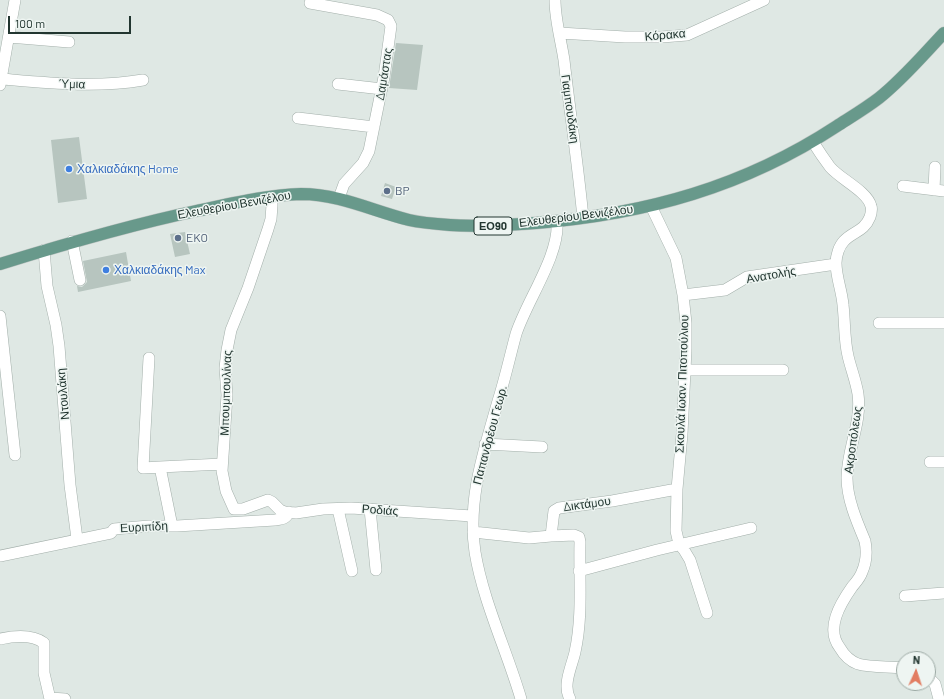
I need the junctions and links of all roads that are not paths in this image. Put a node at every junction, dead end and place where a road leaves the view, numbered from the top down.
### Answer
1 (15, 0) edge
2 (555, 0) edge
3 (764, 0) edge
4 (310, 3) dead end
5 (560, 33) junction
6 (944, 33) edge
7 (9, 37) junction
8 (69, 42) dead end
9 (3, 52) edge
10 (143, 80) dead end
11 (1, 82) edge
12 (338, 84) dead end
13 (382, 89) junction
14 (298, 118) dead end
15 (374, 127) junction
16 (813, 142) junction
17 (935, 167) dead end
18 (903, 186) dead end
19 (939, 190) edge
20 (272, 197) junction
21 (339, 198) junction
22 (651, 206) junction
23 (583, 218) junction
24 (557, 221) junction
25 (72, 242) junction
26 (44, 250) junction
27 (0, 264) edge
28 (836, 264) junction
29 (80, 280) dead end
30 (683, 295) junction
31 (0, 316) edge
32 (879, 323) dead end
33 (944, 323) edge
34 (149, 358) dead end
35 (685, 370) junction
36 (783, 370) dead end
37 (485, 444) junction
38 (542, 447) dead end
39 (15, 455) dead end
40 (930, 462) dead end
41 (944, 462) edge
42 (222, 464) junction
43 (160, 467) junction
44 (677, 489) junction
45 (338, 509) junction
46 (370, 509) junction
47 (289, 512) junction
48 (472, 516) junction
49 (172, 526) junction
50 (751, 528) dead end
51 (473, 532) junction
52 (551, 536) junction
53 (78, 539) junction
54 (679, 544) junction
55 (0, 556) edge
56 (376, 570) dead end
57 (352, 571) dead end
58 (579, 571) junction
59 (944, 593) edge
60 (905, 596) dead end
61 (707, 613) dead end
62 (0, 639) edge
63 (896, 668) edge
64 (936, 688) edge
65 (50, 698) edge
66 (65, 699) edge
67 (521, 699) edge
68 (570, 699) edge
69 (939, 699) edge

1 - 7 street
2 - 5 street, Γιαμπουδάκη
3 - 5 street, Κόρακα
4 - 13 street, Δαμάστας
5 - 23 street, Γιαμπουδάκη
6 - 16 main road, Ελευθερίου Βενιζέλου / ΕΟ90
7 - 8 street
7 - 9 street
9 - 11 street
10 - 11 street, Ύμια
12 - 13 street
13 - 15 street, Δαμάστας
14 - 15 street
15 - 21 street, Δαμάστας
16 - 22 main road, Ελευθερίου Βενιζέλου / ΕΟ90
16 - 28 street, Ακροπόλεως
17 - 19 street
18 - 19 street
20 - 21 main road, Ελευθερίου Βενιζέλου / ΕΟ90
20 - 25 main road, Ελευθερίου Βενιζέλου / ΕΟ90
20 - 42 street, Μπουμπουλίνας
21 - 24 main road, Ελευθερίου Βενιζέλου / ΕΟ90
22 - 23 main road, Ελευθερίου Βενιζέλου / ΕΟ90
22 - 30 street, Σκουλά Ιωαν. Πιτοπούλιου
23 - 24 main road, Ελευθερίου Βενιζέλου / ΕΟ90
24 - 37 street, Παπανδρέου Γεωρ.
25 - 26 main road, Ελευθερίου Βενιζέλου / ΕΟ90
25 - 29 street
26 - 27 main road, Ελευθερίου Βενιζέλου / ΕΟ90
26 - 53 street, Ντουλάκη
28 - 30 street, Ανατολής
28 - 63 street, Ακροπόλεως
30 - 35 street, Σκουλά Ιωαν. Πιτοπούλιου
31 - 39 street
32 - 33 street
34 - 43 street
35 - 36 street
35 - 44 street, Σκουλά Ιωαν. Πιτοπούλιου
37 - 38 street
37 - 48 street, Παπανδρέου Γεωρ.
40 - 41 street
42 - 43 street
42 - 47 street, Μπουμπουλίνας
43 - 49 street
44 - 52 street, Δικτάμου
44 - 54 street, Σκουλά Ιωαν. Πιτοπούλιου
45 - 46 street, Ροδιάς
45 - 47 street, Ροδιάς
45 - 57 street
46 - 48 street, Ροδιάς
46 - 56 street
47 - 49 street, Ευριπίδη
48 - 51 street, Παπανδρέου Γεωρ.
49 - 53 street, Ευριπίδη
50 - 54 street
51 - 52 street
51 - 67 street, Παπανδρέου Γεωρ.
52 - 58 street
53 - 55 street, Ευριπίδη
54 - 58 street
54 - 61 street
58 - 68 street
59 - 60 street
62 - 65 street
64 - 69 street
65 - 66 street

